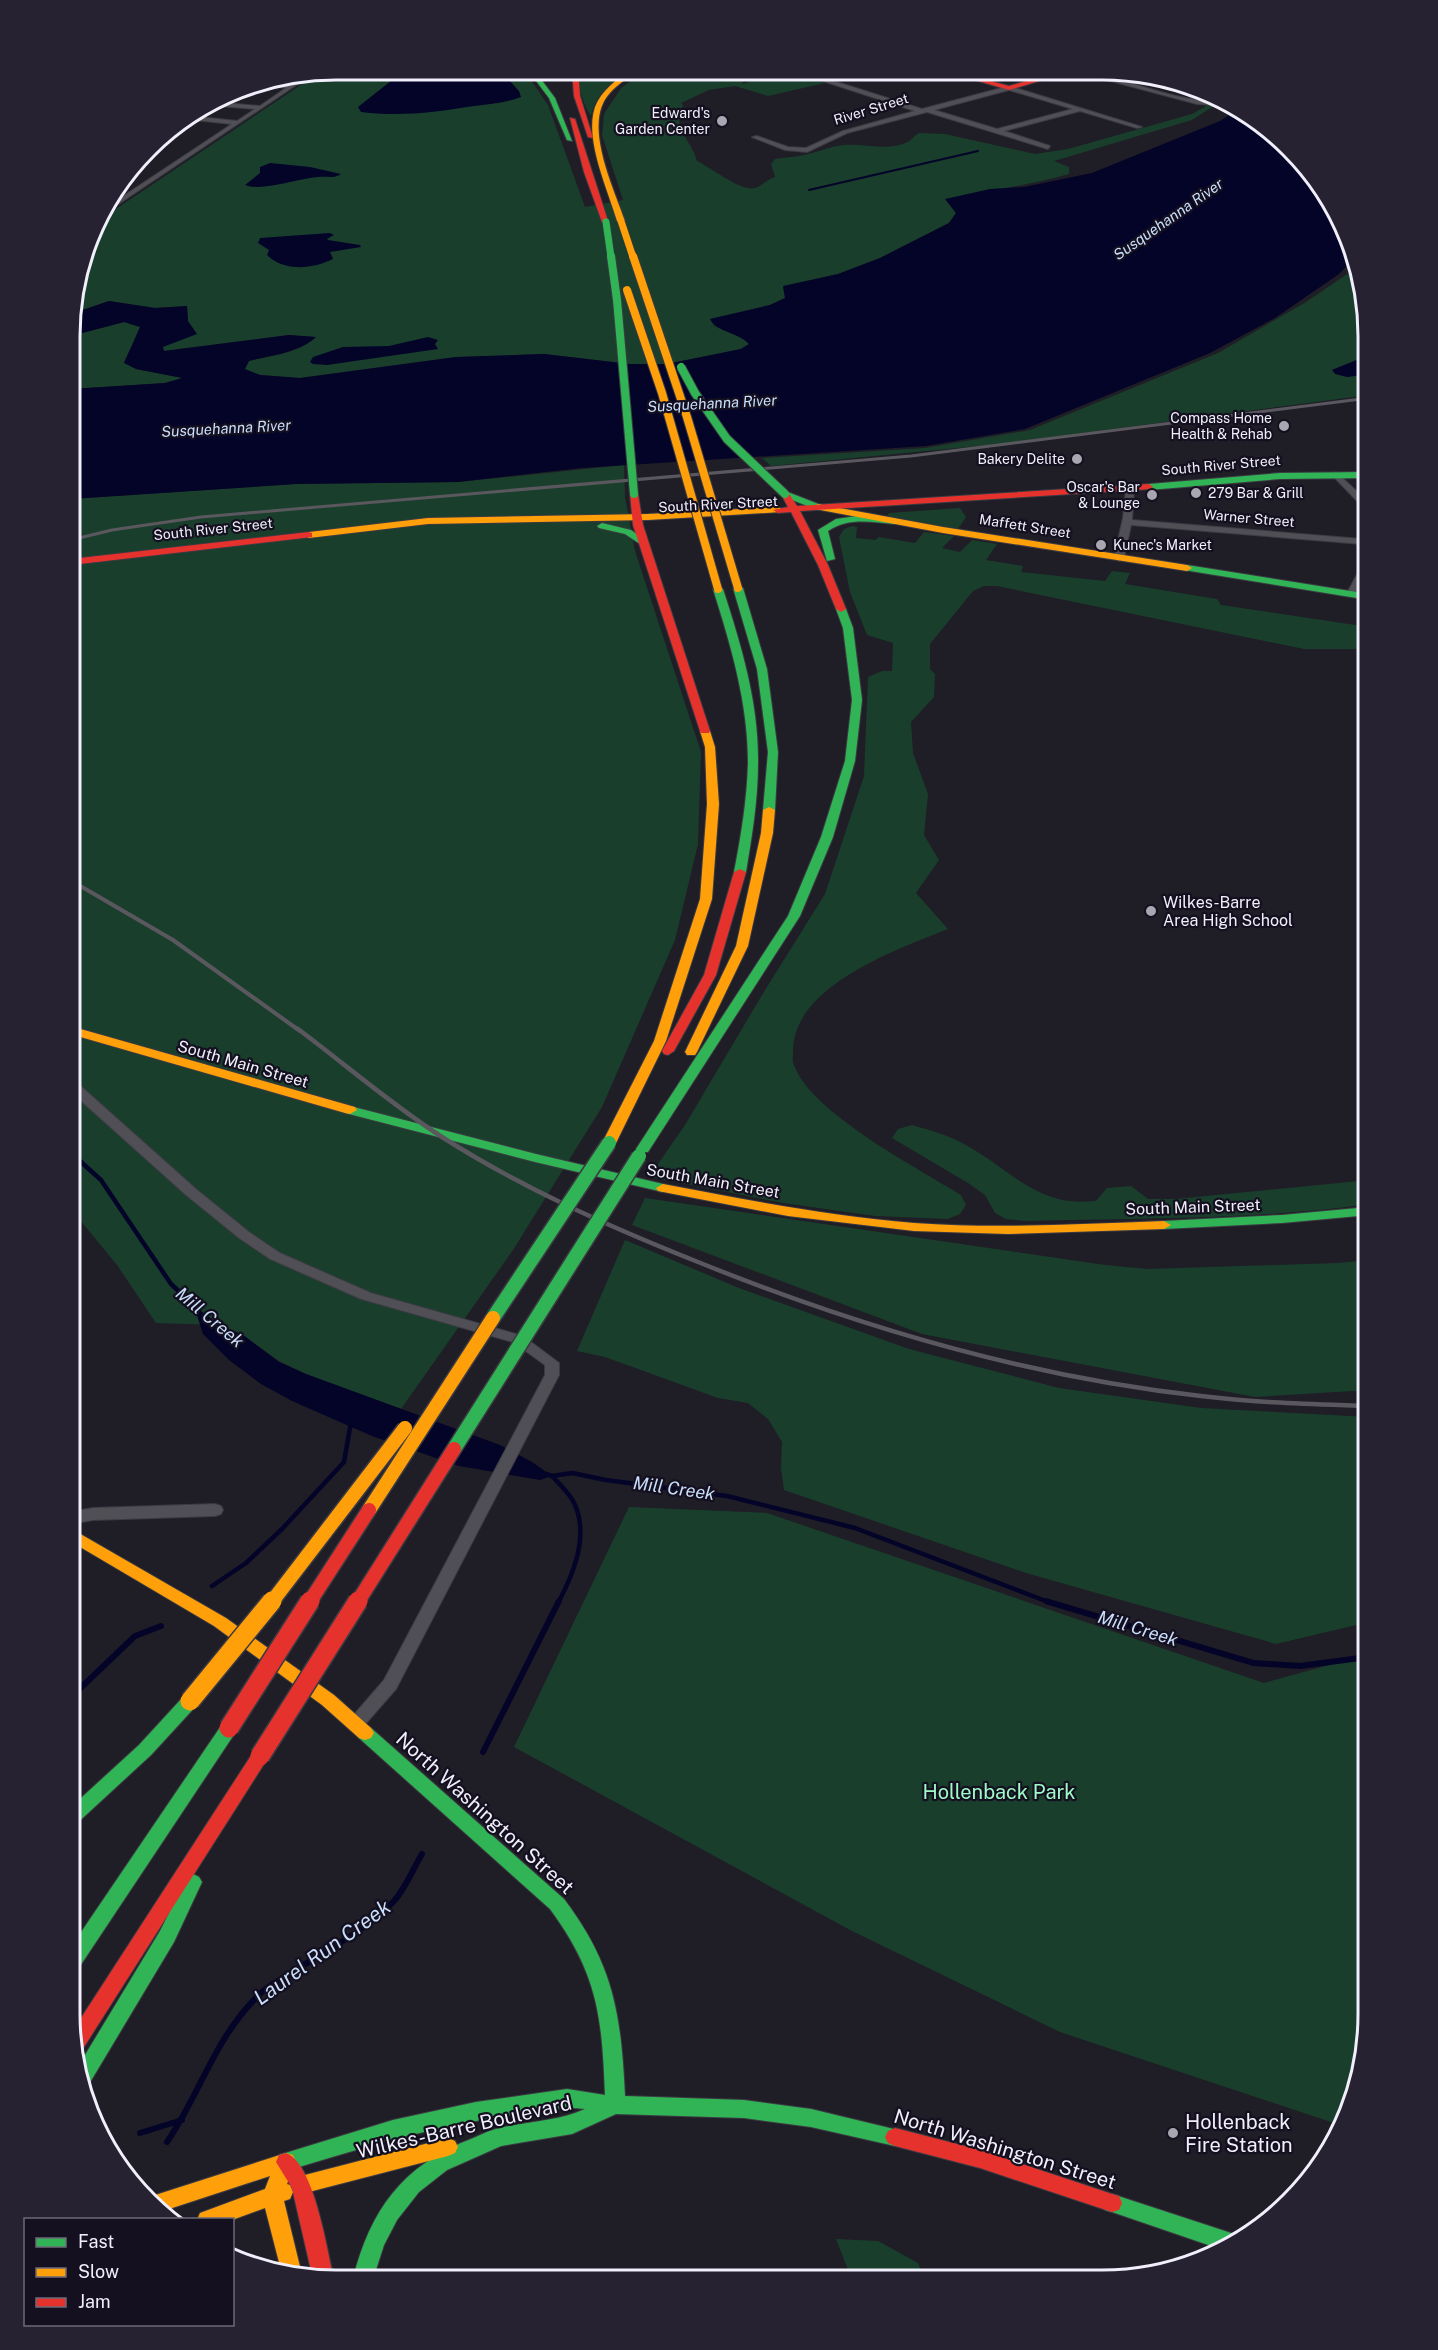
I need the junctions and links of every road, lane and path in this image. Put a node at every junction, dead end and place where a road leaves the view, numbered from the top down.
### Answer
1 (538, 80) edge
2 (563, 80) edge
3 (576, 80) edge
4 (622, 80) edge
5 (825, 80) edge
6 (980, 80) edge
7 (1038, 80) edge
8 (1118, 80) edge
9 (1132, 81) edge
10 (299, 82) edge
11 (1127, 82) junction
12 (278, 86) edge
13 (292, 87) junction
14 (1009, 88) junction
15 (1209, 103) edge
16 (224, 105) edge
17 (261, 108) junction
18 (1080, 109) junction
19 (923, 110) junction
20 (199, 119) edge
21 (238, 123) junction
22 (1139, 127) dead end
23 (996, 131) junction
24 (755, 137) dead end
25 (1048, 147) dead end
26 (587, 172) junction
27 (116, 205) edge
28 (621, 221) junction
29 (606, 222) junction
30 (654, 318) junction
31 (1336, 475) junction
32 (1358, 475) edge
33 (1130, 489) junction
34 (1076, 493) junction
35 (785, 495) junction
36 (634, 497) junction
37 (1358, 499) edge
38 (818, 507) junction
39 (797, 513) junction
40 (848, 514) junction
41 (833, 515) junction
42 (637, 521) junction
43 (894, 521) junction
44 (599, 522) junction
45 (1127, 522) junction
46 (1358, 541) edge
47 (643, 542) junction
48 (819, 557) junction
49 (1119, 558) junction
50 (80, 561) edge
51 (1358, 583) edge
52 (834, 588) junction
53 (1352, 595) junction
54 (1358, 596) edge
55 (80, 1033) edge
56 (80, 1093) edge
57 (609, 1143) junction
58 (641, 1153) junction
59 (1358, 1212) edge
60 (509, 1293) junction
61 (215, 1510) dead end
62 (80, 1516) edge
63 (80, 1540) edge
64 (355, 1724) junction
65 (239, 1788) junction
66 (80, 1810) edge
67 (80, 1950) edge
68 (81, 2035) edge
69 (86, 2072) edge
70 (615, 2105) junction
71 (504, 2136) junction
72 (286, 2162) junction
73 (301, 2185) junction
74 (272, 2196) junction
75 (161, 2202) edge
76 (212, 2218) edge
77 (1223, 2240) edge
78 (290, 2267) edge
79 (322, 2270) edge
80 (365, 2270) edge

1 - 26 main road
2 - 26 main road
3 - 28 main road
4 - 28 main road
5 - 19 street
6 - 14 main road
7 - 14 main road, River Street
8 - 11 street
9 - 11 street
10 - 13 street
11 - 15 street
12 - 13 street
13 - 17 street
14 - 18 street
14 - 19 street, River Street
16 - 17 street
17 - 21 street
18 - 22 street
18 - 23 street
19 - 23 street
19 - 24 street, River Street
20 - 21 street
21 - 27 street
23 - 25 street
26 - 29 main road
28 - 30 main road, bridge
29 - 36 main road, bridge
29 - 57 main road, bridge
30 - 35 main road, bridge
30 - 58 main road, bridge
31 - 32 main road, South River Street
31 - 33 main road, South River Street
31 - 37 street
33 - 34 main road, South River Street
33 - 45 street
34 - 38 main road, South River Street
34 - 40 main road, South River Street
35 - 38 main road
35 - 39 main road
36 - 42 main road
36 - 44 main road
38 - 39 main road, South River Street
38 - 40 main road, Maffett Street
39 - 41 main road, South River Street
39 - 42 main road, South River Street
39 - 48 main road
40 - 41 main road, South River Street
40 - 43 main road, Maffett Street
41 - 48 main road
42 - 44 main road, South River Street
42 - 47 main road
43 - 49 main road, Maffett Street
43 - 52 main road
44 - 47 main road
44 - 50 main road, South River Street
45 - 46 street, Warner Street
45 - 49 street
47 - 57 main road
48 - 52 main road
49 - 53 main road, Maffett Street
51 - 53 street
52 - 58 main road
53 - 54 main road, Maffett Street
55 - 59 main road, South Main Street
56 - 64 street
57 - 60 main road, bridge
58 - 65 main road, bridge
60 - 66 main road, bridge
60 - 67 main road, bridge
61 - 62 street
63 - 64 main road, North Washington Street
64 - 70 main road, North Washington Street
65 - 68 main road
65 - 69 main road
70 - 71 main road, Wilkes-Barre Boulevard
70 - 72 main road, Wilkes-Barre Boulevard
70 - 77 main road, North Washington Street
71 - 73 main road, Wilkes-Barre Boulevard
71 - 80 main road
72 - 73 main road
72 - 74 main road
72 - 75 main road, Wilkes-Barre Boulevard
73 - 74 main road, Wilkes-Barre Boulevard
73 - 79 main road
74 - 76 main road, Wilkes-Barre Boulevard
74 - 78 main road

